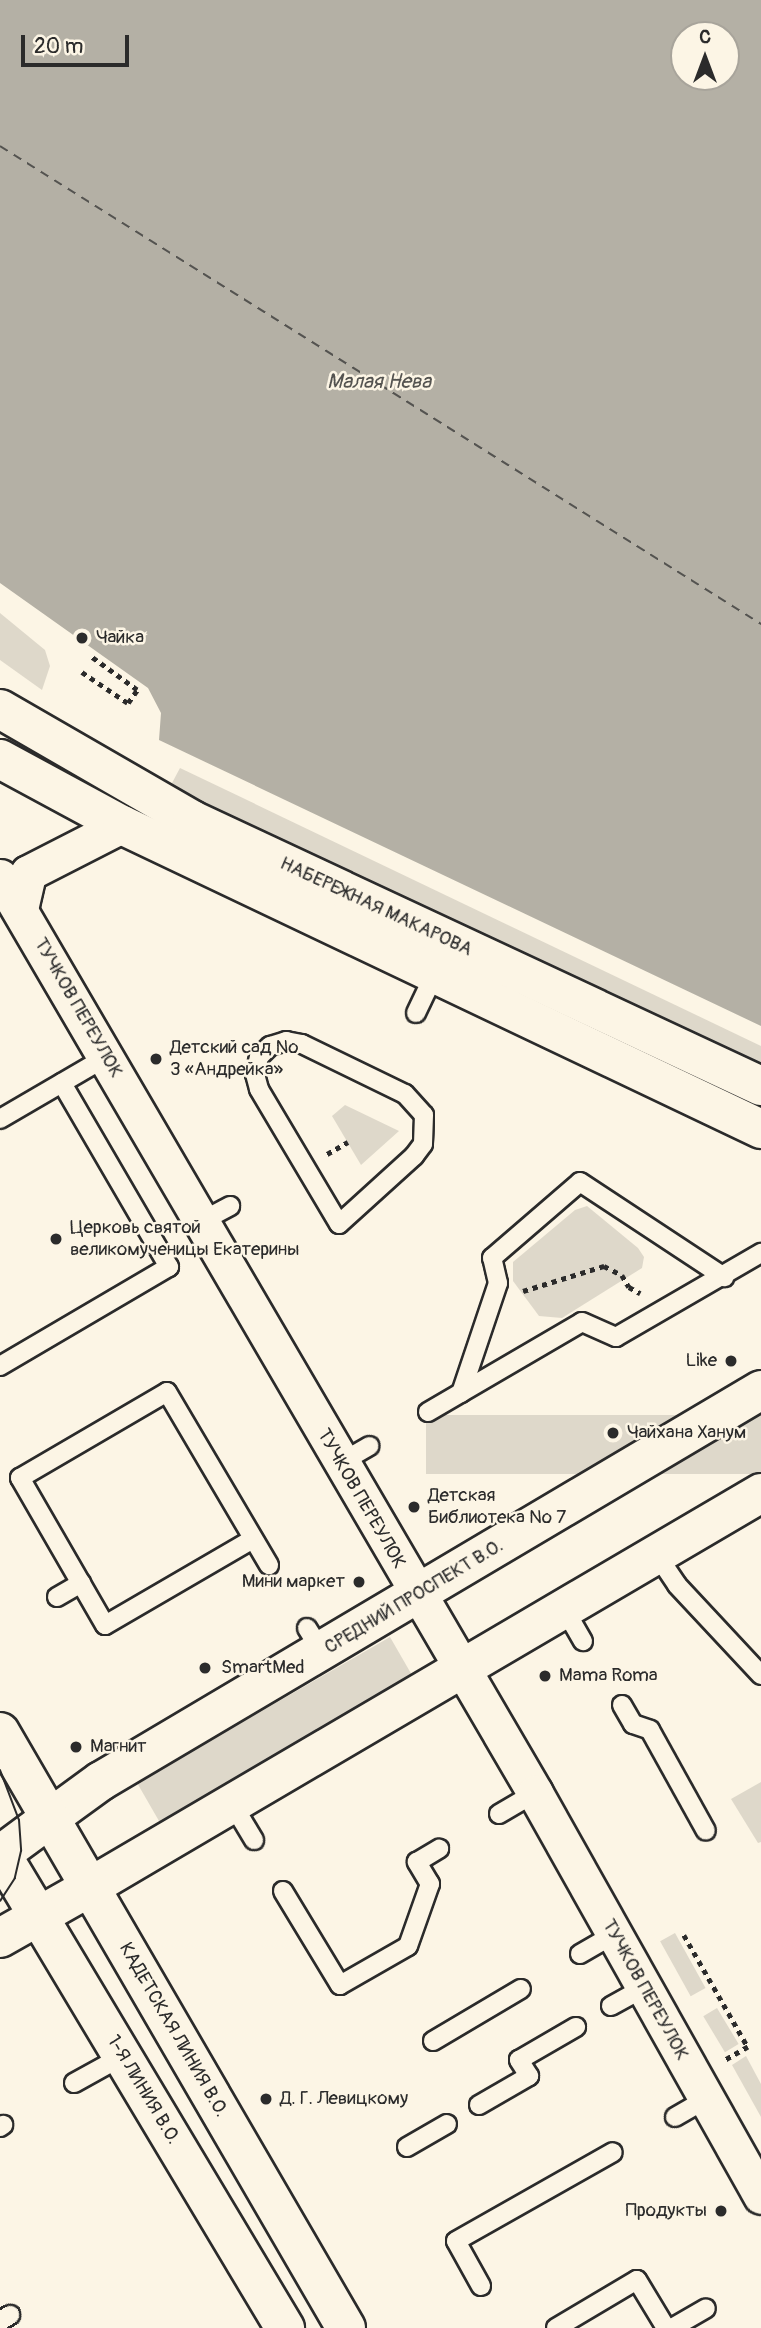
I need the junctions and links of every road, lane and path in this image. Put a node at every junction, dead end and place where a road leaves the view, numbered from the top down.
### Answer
1 (90, 656) dead end
2 (82, 671) dead end
3 (0, 709) edge
4 (0, 759) edge
5 (122, 825) junction
6 (7, 891) edge
7 (442, 959) junction
8 (416, 1013) dead end
9 (106, 1057) junction
10 (62, 1083) junction
11 (761, 1086) edge
12 (0, 1119) edge
13 (761, 1129) edge
14 (299, 1169) joint
15 (761, 1253) edge
16 (724, 1277) junction
17 (492, 1300) junction
18 (669, 1307) junction
19 (0, 1366) edge
20 (761, 1390) edge
21 (461, 1393) junction
22 (428, 1412) dead end
23 (370, 1446) dead end
24 (340, 1463) junction
25 (761, 1493) edge
26 (253, 1538) junction
27 (657, 1555) junction
28 (269, 1565) dead end
29 (81, 1583) junction
30 (417, 1594) junction
31 (57, 1597) dead end
32 (463, 1669) junction
33 (761, 1675) edge
34 (622, 1705) dead end
35 (0, 1732) edge
36 (535, 1793) junction
37 (233, 1805) junction
38 (499, 1814) dead end
39 (50, 1818) junction
40 (706, 1830) dead end
41 (254, 1840) dead end
42 (439, 1849) dead end
43 (0, 1854) edge
44 (90, 1887) junction
45 (283, 1891) dead end
46 (38, 1916) junction
47 (613, 1935) junction
48 (684, 1935) dead end
49 (0, 1938) edge
50 (580, 1954) dead end
51 (643, 1988) junction
52 (521, 1989) dead end
53 (611, 2006) dead end
54 (576, 2027) dead end
55 (433, 2041) dead end
56 (123, 2056) junction
57 (719, 2064) dead end
58 (74, 2083) dead end
59 (706, 2099) junction
60 (479, 2105) dead end
61 (675, 2117) dead end
62 (447, 2124) dead end
63 (407, 2147) dead end
64 (613, 2152) dead end
65 (761, 2196) edge
66 (481, 2286) dead end
67 (706, 2308) dead end
68 (285, 2328) edge
69 (346, 2328) edge
70 (556, 2328) edge
71 (666, 2328) edge
72 (672, 2328) edge

1 - 2 path
3 - 7 main road, НАБЕРЕЖНАЯ МАКАРОВА
4 - 5 main road, НАБЕРЕЖНАЯ МАКАРОВА
5 - 6 street
5 - 7 main road, НАБЕРЕЖНАЯ МАКАРОВА
6 - 9 street, ТУЧКОВ ПЕРЕУЛОК
7 - 8 lane
7 - 11 main road, НАБЕРЕЖНАЯ МАКАРОВА
7 - 13 main road, НАБЕРЕЖНАЯ МАКАРОВА
9 - 10 lane
9 - 24 street, ТУЧКОВ ПЕРЕУЛОК
10 - 12 lane
10 - 19 lane
14 - 14 lane
15 - 16 lane
16 - 17 lane
16 - 18 lane
17 - 18 path
17 - 21 lane
18 - 21 lane
20 - 30 main road, СРЕДНИЙ ПРОСПЕКТ В.О.
21 - 22 lane
23 - 24 lane
24 - 30 street, ТУЧКОВ ПЕРЕУЛОК
25 - 27 main road
26 - 28 lane
26 - 29 lane
26 - 29 lane
27 - 32 main road
27 - 33 lane
29 - 31 lane
30 - 32 street, ТУЧКОВ ПЕРЕУЛОК
30 - 39 main road, СРЕДНИЙ ПРОСПЕКТ В.О.
32 - 36 street, ТУЧКОВ ПЕРЕУЛОК
32 - 37 main road
34 - 40 lane
35 - 39 main road, КАДЕТСКАЯ ЛИНИЯ В.О.
36 - 38 lane
36 - 47 street, ТУЧКОВ ПЕРЕУЛОК
37 - 41 lane
37 - 44 main road
39 - 43 main road, СРЕДНИЙ ПРОСПЕКТ В.О.
39 - 44 main road, КАДЕТСКАЯ ЛИНИЯ В.О.
42 - 45 lane
43 - 46 main road, 1-Я ЛИНИЯ В.О.
44 - 46 main road
44 - 69 main road, КАДЕТСКАЯ ЛИНИЯ В.О.
46 - 49 main road
46 - 56 main road, 1-Я ЛИНИЯ В.О.
47 - 50 lane
47 - 51 street, ТУЧКОВ ПЕРЕУЛОК
48 - 57 path
51 - 53 lane
51 - 59 street, ТУЧКОВ ПЕРЕУЛОК
52 - 55 lane
54 - 60 lane
56 - 58 lane
56 - 68 main road, 1-Я ЛИНИЯ В.О.
59 - 61 lane
59 - 65 street, ТУЧКОВ ПЕРЕУЛОК
62 - 63 lane
64 - 66 lane
67 - 72 lane
70 - 71 lane

